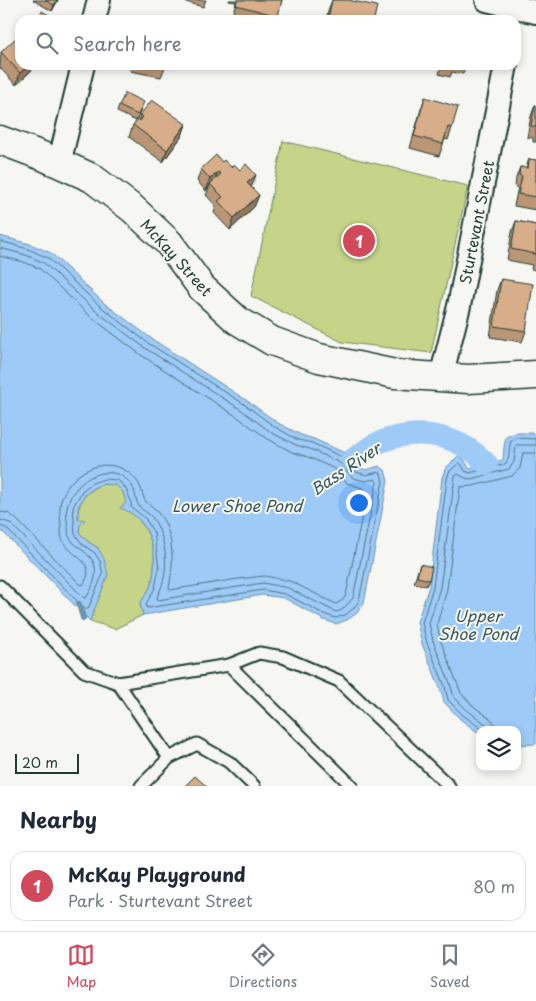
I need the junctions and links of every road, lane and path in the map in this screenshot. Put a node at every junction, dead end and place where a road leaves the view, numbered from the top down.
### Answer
1 (99, 0) edge
2 (487, 0) edge
3 (521, 10) edge
4 (95, 15) edge
5 (82, 70) edge
6 (505, 70) edge
7 (0, 140) edge
8 (59, 164) junction
9 (536, 375) edge
10 (441, 377) junction
11 (0, 586) edge
12 (229, 665) junction
13 (118, 684) junction
14 (169, 758) junction
15 (141, 786) edge
16 (254, 786) edge
17 (352, 786) edge
18 (450, 786) edge

1 - 4 street
2 - 3 street
5 - 8 street
6 - 10 street, Sturtevant Street
7 - 8 main road, McKay Street
8 - 10 main road, McKay Street
9 - 10 main road, McKay Street
11 - 13 lane
12 - 13 lane
12 - 17 lane
12 - 18 lane
13 - 14 lane
14 - 15 lane
14 - 16 lane

